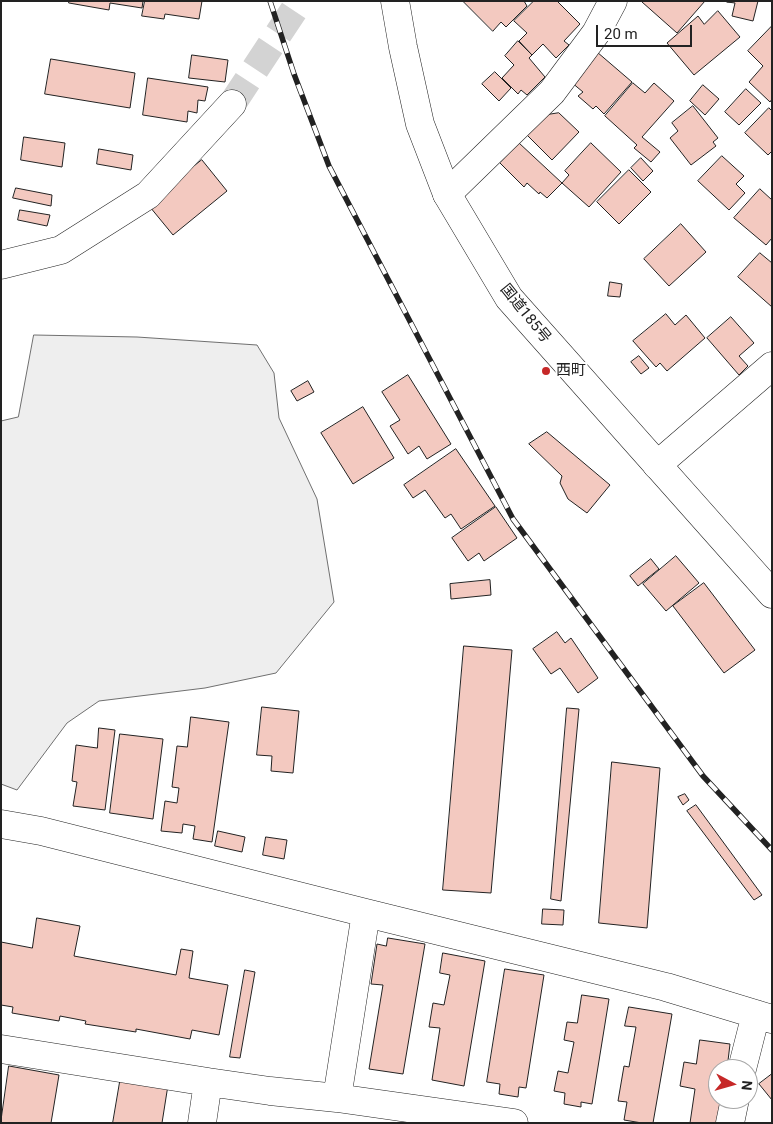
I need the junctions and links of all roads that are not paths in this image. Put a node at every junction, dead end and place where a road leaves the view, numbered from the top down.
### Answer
1 (395, 1) edge
2 (613, 1) edge
3 (232, 104) tunnel mouth
4 (447, 194) junction
5 (1, 265) edge
6 (772, 366) edge
7 (657, 465) junction
8 (772, 594) edge
9 (1, 824) edge
10 (366, 913) junction
11 (764, 1016) edge
12 (1, 1049) edge
13 (746, 1059) edge
14 (208, 1082) junction
15 (337, 1098) junction
16 (733, 1109) edge
17 (202, 1123) edge
18 (514, 1123) edge
19 (730, 1123) edge

1 - 4 main road, 国道185号
2 - 4 main road
3 - 5 main road
4 - 7 main road, 国道185号
6 - 7 main road
7 - 8 main road, 国道185号
9 - 10 main road
10 - 11 main road
10 - 15 main road
11 - 13 main road
12 - 14 main road
14 - 15 main road
14 - 17 main road
15 - 18 main road
16 - 19 main road

